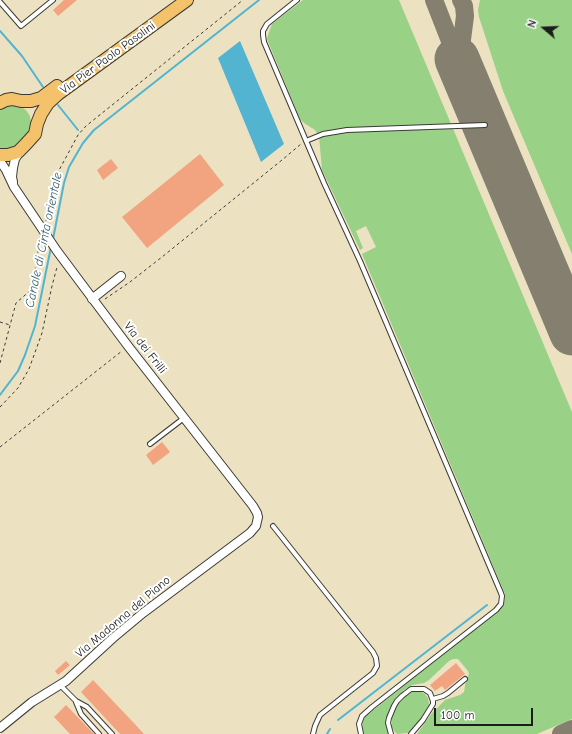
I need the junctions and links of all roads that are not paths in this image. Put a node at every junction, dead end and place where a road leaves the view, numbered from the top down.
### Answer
1 (53, 0) edge
2 (176, 0) edge
3 (187, 0) edge
4 (297, 0) edge
5 (0, 2) edge
6 (21, 101) junction
7 (0, 102) edge
8 (37, 124) junction
9 (485, 125) dead end
10 (306, 141) junction
11 (25, 145) junction
12 (0, 155) edge
13 (0, 161) edge
14 (14, 187) junction
15 (121, 276) dead end
16 (94, 302) junction
17 (184, 418) junction
18 (150, 444) dead end
19 (258, 522) joint
20 (273, 526) dead end
21 (465, 678) dead end
22 (60, 685) junction
23 (433, 699) junction
24 (76, 701) junction
25 (1, 726) edge
26 (99, 734) edge
27 (112, 734) edge
28 (313, 734) edge
29 (361, 734) edge
30 (391, 734) edge
31 (411, 734) edge

1 - 5 lane
2 - 6 main road, Via Pier Paolo Pasolini
3 - 8 main road, Via Pier Paolo Pasolini
4 - 10 lane
6 - 7 main road, Via Pier Paolo Pasolini
6 - 8 main road
8 - 11 main road, Via Pier Paolo Pasolini
9 - 10 lane
10 - 29 lane
11 - 12 main road, Via Pier Paolo Pasolini
11 - 14 street
13 - 14 street, Via dei Frilli
14 - 16 street, Via dei Frilli
15 - 16 street
16 - 17 street, Via dei Frilli
17 - 18 lane
17 - 19 street, Via dei Frilli
19 - 22 street, Via Madonna del Piano
20 - 28 lane
21 - 23 lane
22 - 24 lane
22 - 25 street, Via Madonna del Piano
23 - 30 lane
23 - 31 lane
24 - 26 lane
24 - 27 lane

